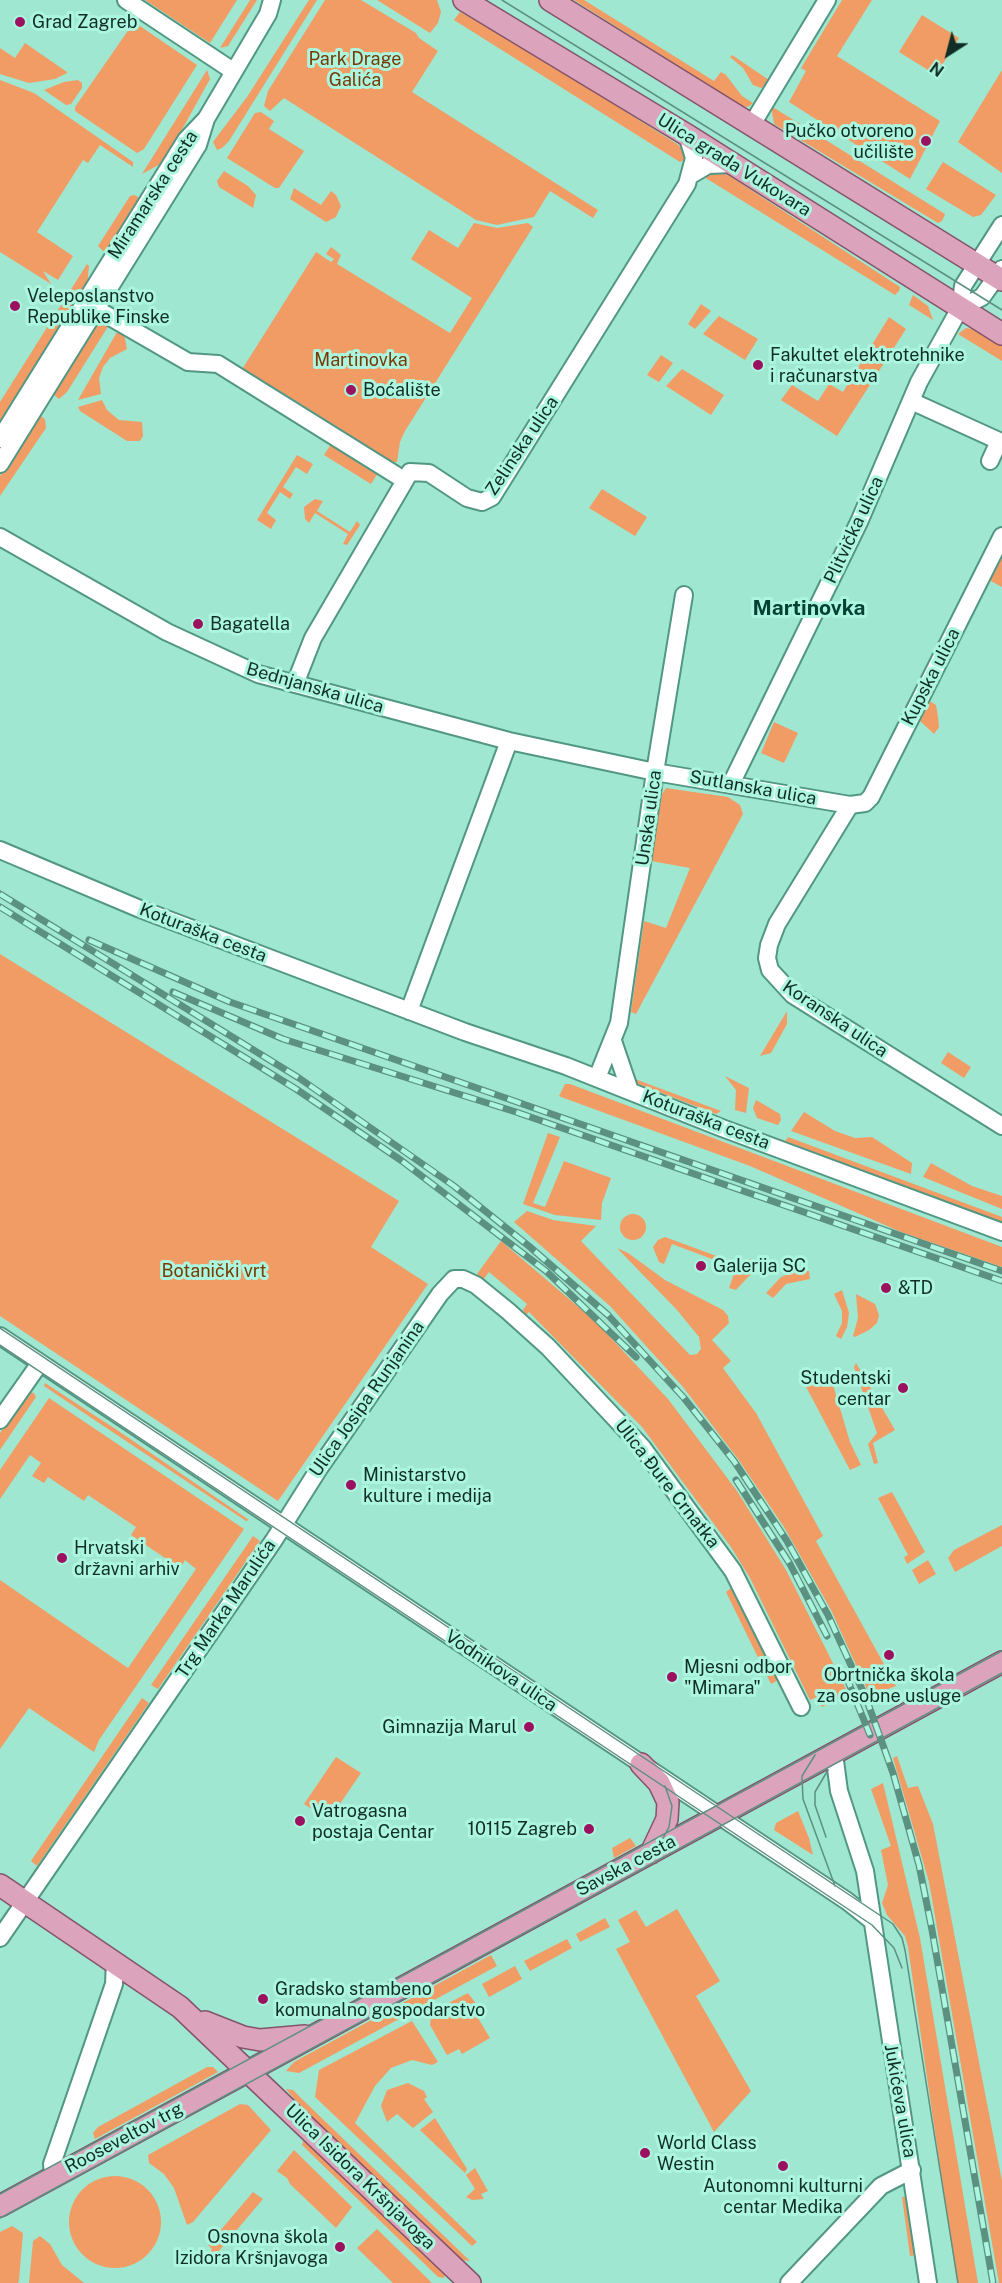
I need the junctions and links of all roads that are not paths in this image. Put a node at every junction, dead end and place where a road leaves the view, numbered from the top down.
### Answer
1 (126, 0) edge
2 (284, 0) edge
3 (464, 0) edge
4 (550, 0) edge
5 (827, 0) edge
6 (270, 7) edge
7 (233, 71) junction
8 (206, 119) junction
9 (751, 126) junction
10 (687, 135) junction
11 (733, 164) junction
12 (691, 175) junction
13 (1002, 225) edge
14 (976, 264) junction
15 (1000, 275) edge
16 (960, 308) junction
17 (105, 314) dead end
18 (1002, 334) edge
19 (911, 401) junction
20 (0, 439) edge
21 (990, 461) dead end
22 (0, 464) edge
23 (404, 480) junction
24 (1002, 536) edge
25 (0, 537) edge
26 (684, 595) dead end
27 (295, 684) junction
28 (508, 741) junction
29 (655, 772) junction
30 (731, 784) junction
31 (850, 805) junction
32 (0, 850) edge
33 (409, 1011) junction
34 (613, 1041) junction
35 (597, 1078) junction
36 (630, 1091) junction
37 (1002, 1126) edge
38 (1002, 1232) edge
39 (456, 1279) joint
40 (0, 1336) edge
41 (40, 1363) junction
42 (0, 1420) edge
43 (283, 1525) junction
44 (1002, 1662) edge
45 (801, 1707) dead end
46 (834, 1753) junction
47 (641, 1764) junction
48 (719, 1816) junction
49 (651, 1853) junction
50 (0, 1885) edge
51 (25, 1901) junction
52 (871, 1920) junction
53 (0, 1938) edge
54 (115, 1961) junction
55 (186, 2012) junction
56 (316, 2034) junction
57 (249, 2071) junction
58 (912, 2170) junction
59 (53, 2177) junction
60 (0, 2206) edge
61 (470, 2283) edge
62 (789, 2283) edge
63 (928, 2283) edge

1 - 7 street
2 - 6 street, Miramarska cesta
3 - 10 main road, Ulica grada Vukovara
4 - 9 main road
5 - 9 street
6 - 7 street, Miramarska cesta
7 - 8 street, Miramarska cesta
8 - 20 street, Miramarska cesta
8 - 22 street
9 - 14 main road
10 - 11 main road, Ulica grada Vukovara
10 - 12 street
11 - 12 street
11 - 16 main road, Ulica grada Vukovara
12 - 23 street, Zelinska ulica
13 - 14 street
14 - 15 main road
14 - 16 street
15 - 16 street
16 - 18 main road, Ulica grada Vukovara
16 - 19 street, Plitvička ulica
17 - 23 street
19 - 21 street
19 - 30 street, Plitvička ulica
23 - 27 street
24 - 31 street, Kupska ulica
25 - 27 street, Bednjanska ulica
26 - 29 street, Unska ulica
27 - 28 street, Bednjanska ulica
28 - 29 street, Bednjanska ulica
28 - 33 street
29 - 30 street, Sutlanska ulica
29 - 34 street, Unska ulica
30 - 31 street, Sutlanska ulica
31 - 37 street, Koranska ulica
32 - 33 street, Koturaška cesta
33 - 35 street, Koturaška cesta
34 - 35 street, Unska ulica
34 - 36 street
35 - 36 street, Koturaška cesta
36 - 38 street, Koturaška cesta
39 - 43 street, Ulica Josipa Runjanina
39 - 45 street, Ulica Đure Crnatka
40 - 41 street, Trg Marka Marulića
41 - 42 street
41 - 43 street, Trg Marka Marulića
43 - 47 street, Vodnikova ulica
43 - 51 street, Trg Marka Marulića
44 - 46 main road, Savska cesta
46 - 48 main road, Savska cesta
46 - 52 street, Jukićeva ulica
47 - 48 street, Vodnikova ulica
47 - 49 main road
48 - 49 main road, Savska cesta
48 - 52 street
49 - 56 main road, Savska cesta
50 - 51 main road
51 - 53 street, Trg Marka Marulića
51 - 54 main road
52 - 58 street, Jukićeva ulica
54 - 55 main road
54 - 59 street
55 - 56 main road
55 - 57 main road, Ulica Isidora Kršnjavoga
56 - 57 main road, Savska cesta
57 - 59 main road, Rooseveltov trg
57 - 61 main road, Ulica Isidora Kršnjavoga
58 - 62 street
58 - 63 street, Jukićeva ulica
59 - 60 main road, Rooseveltov trg

